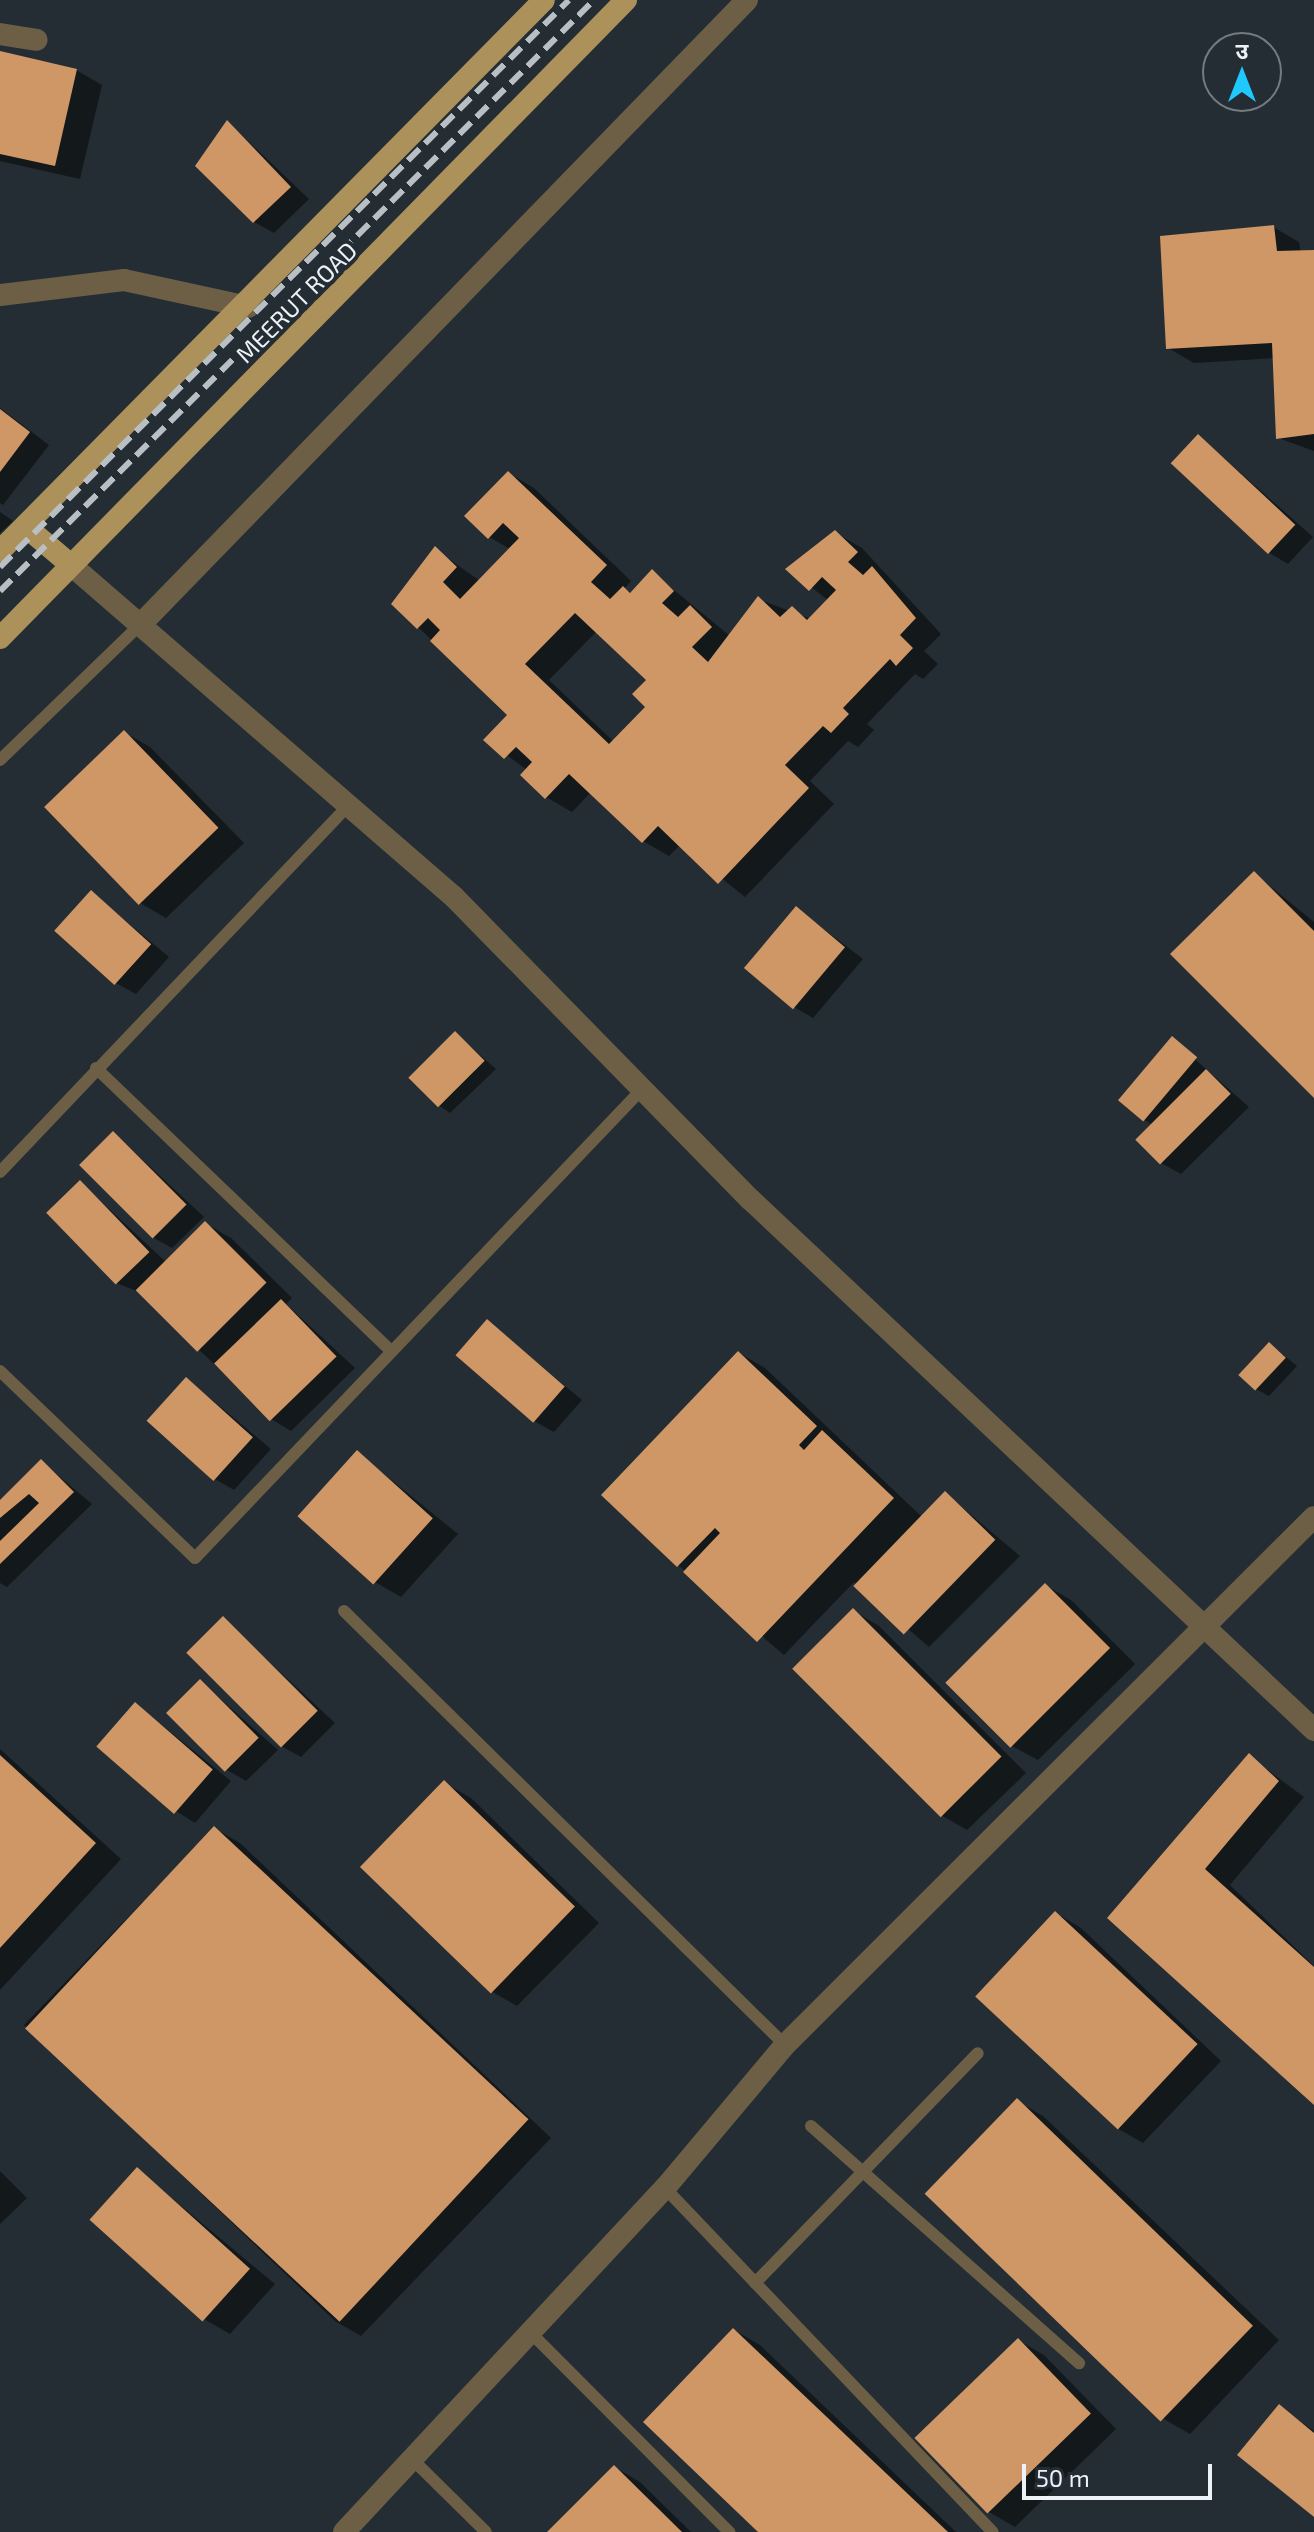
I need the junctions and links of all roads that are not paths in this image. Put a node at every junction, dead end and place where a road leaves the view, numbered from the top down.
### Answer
1 (544, 0) edge
2 (626, 0) edge
3 (747, 0) edge
4 (0, 34) edge
5 (37, 40) dead end
6 (0, 295) edge
7 (248, 307) junction
8 (25, 526) junction
9 (0, 551) edge
10 (71, 565) junction
11 (143, 622) junction
12 (0, 638) edge
13 (0, 760) edge
14 (347, 807) junction
15 (96, 1068) junction
16 (644, 1087) junction
17 (0, 1172) edge
18 (391, 1351) junction
19 (0, 1371) edge
20 (1314, 1517) edge
21 (344, 1611) dead end
22 (1205, 1631) junction
23 (1314, 1730) edge
24 (785, 2045) junction
25 (978, 2053) dead end
26 (811, 2126) dead end
27 (865, 2169) junction
28 (665, 2188) junction
29 (755, 2283) junction
30 (529, 2331) junction
31 (1079, 2363) dead end
32 (411, 2458) junction
33 (344, 2532) edge
34 (486, 2532) edge
35 (729, 2532) edge
36 (993, 2532) edge

1 - 7 main road, MEERUT ROAD
2 - 10 main road, MEERUT ROAD
3 - 11 street
4 - 5 street
6 - 7 street
7 - 8 main road, MEERUT ROAD
8 - 9 main road, MEERUT ROAD
8 - 10 main road
10 - 11 street
10 - 12 main road, MEERUT ROAD
11 - 13 lane
11 - 14 street
14 - 15 lane
14 - 16 street
15 - 17 lane
15 - 18 lane
16 - 18 lane
16 - 22 street
18 - 19 lane
20 - 22 street
21 - 24 lane
22 - 23 street
22 - 24 street
24 - 28 street
25 - 27 lane
26 - 27 lane
27 - 29 lane
27 - 31 lane
28 - 29 lane
28 - 30 street
29 - 36 lane
30 - 32 street
30 - 35 lane
32 - 33 street
32 - 34 lane

